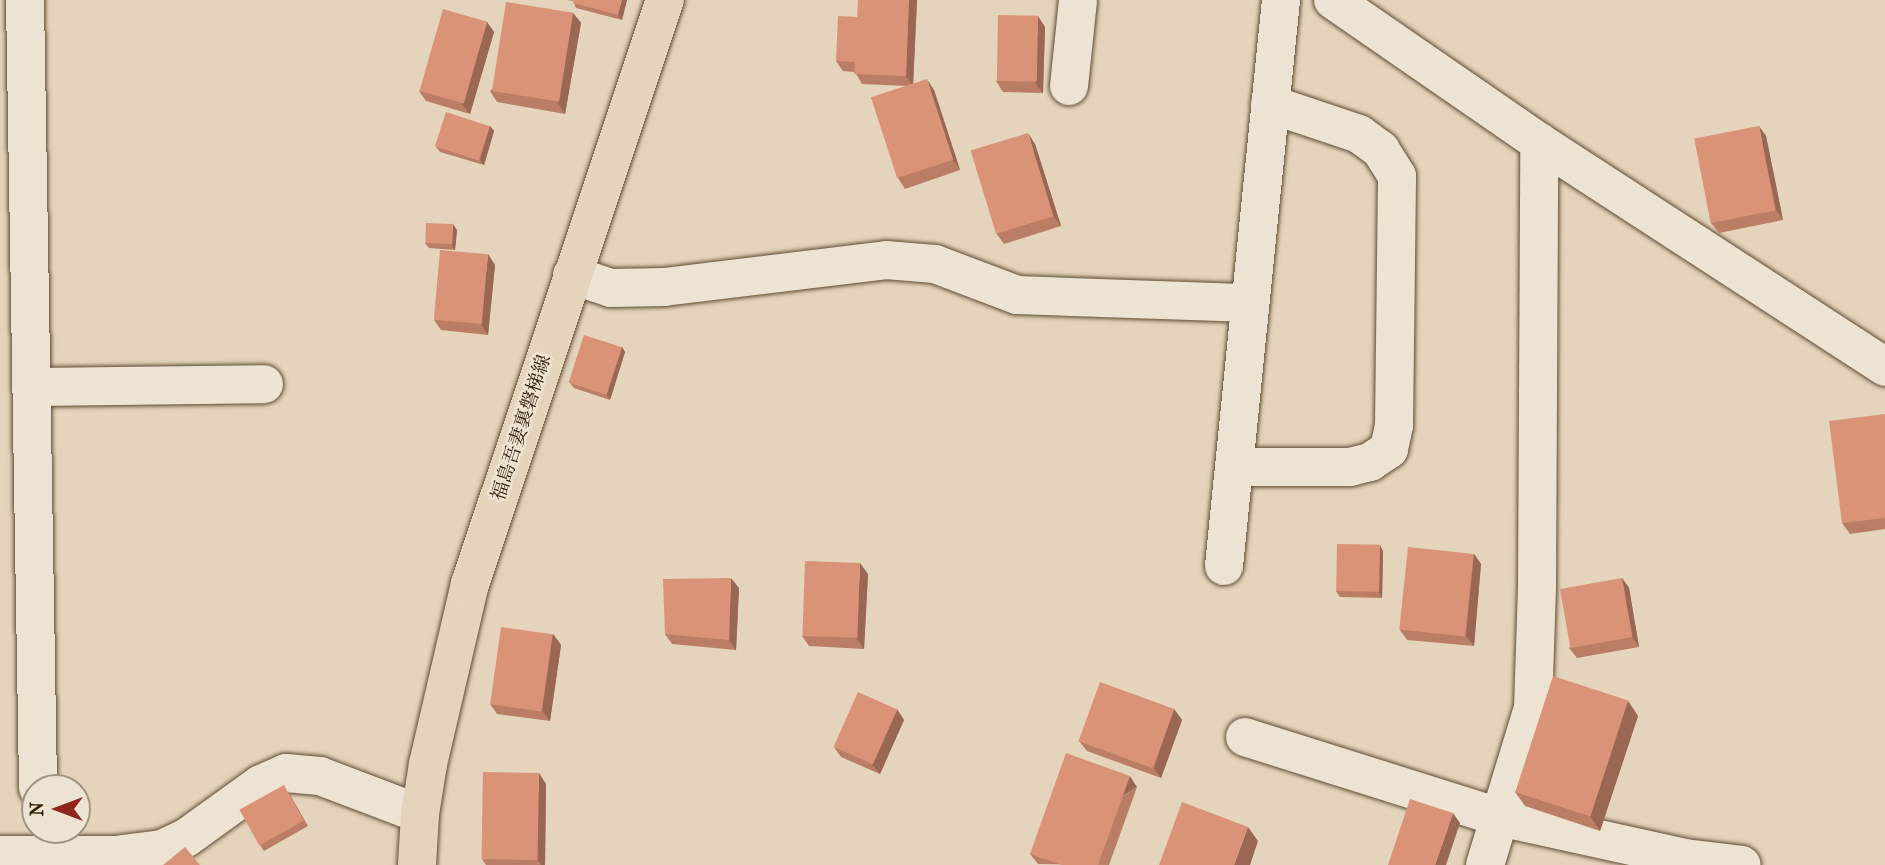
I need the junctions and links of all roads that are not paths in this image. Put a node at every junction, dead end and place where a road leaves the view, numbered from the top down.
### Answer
1 (25, 0) edge
2 (665, 0) edge
3 (1078, 0) edge
4 (1281, 0) edge
5 (1333, 0) edge
6 (1069, 86) dead end
7 (1270, 104) junction
8 (1539, 142) junction
9 (572, 275) junction
10 (1250, 303) junction
11 (1885, 367) edge
12 (264, 384) dead end
13 (32, 387) junction
14 (1234, 467) junction
15 (1224, 566) dead end
16 (1245, 737) dead end
17 (38, 774) edge
18 (420, 814) junction
19 (1499, 817) junction
20 (36, 844) edge
21 (45, 844) edge
22 (0, 855) edge
23 (417, 865) edge
24 (1485, 865) edge
25 (1742, 865) edge

1 - 13 street
2 - 9 main road, 福島吾妻裏磐梯線
3 - 6 street
4 - 7 street
5 - 8 street
7 - 10 street
7 - 14 street
8 - 11 street
8 - 19 street
9 - 10 street
9 - 18 main road, 福島吾妻裏磐梯線
10 - 14 street
12 - 13 street
13 - 17 street
14 - 15 street
16 - 19 street
18 - 21 street
18 - 23 main road, 福島吾妻裏磐梯線
19 - 24 street
19 - 25 street
20 - 22 street

